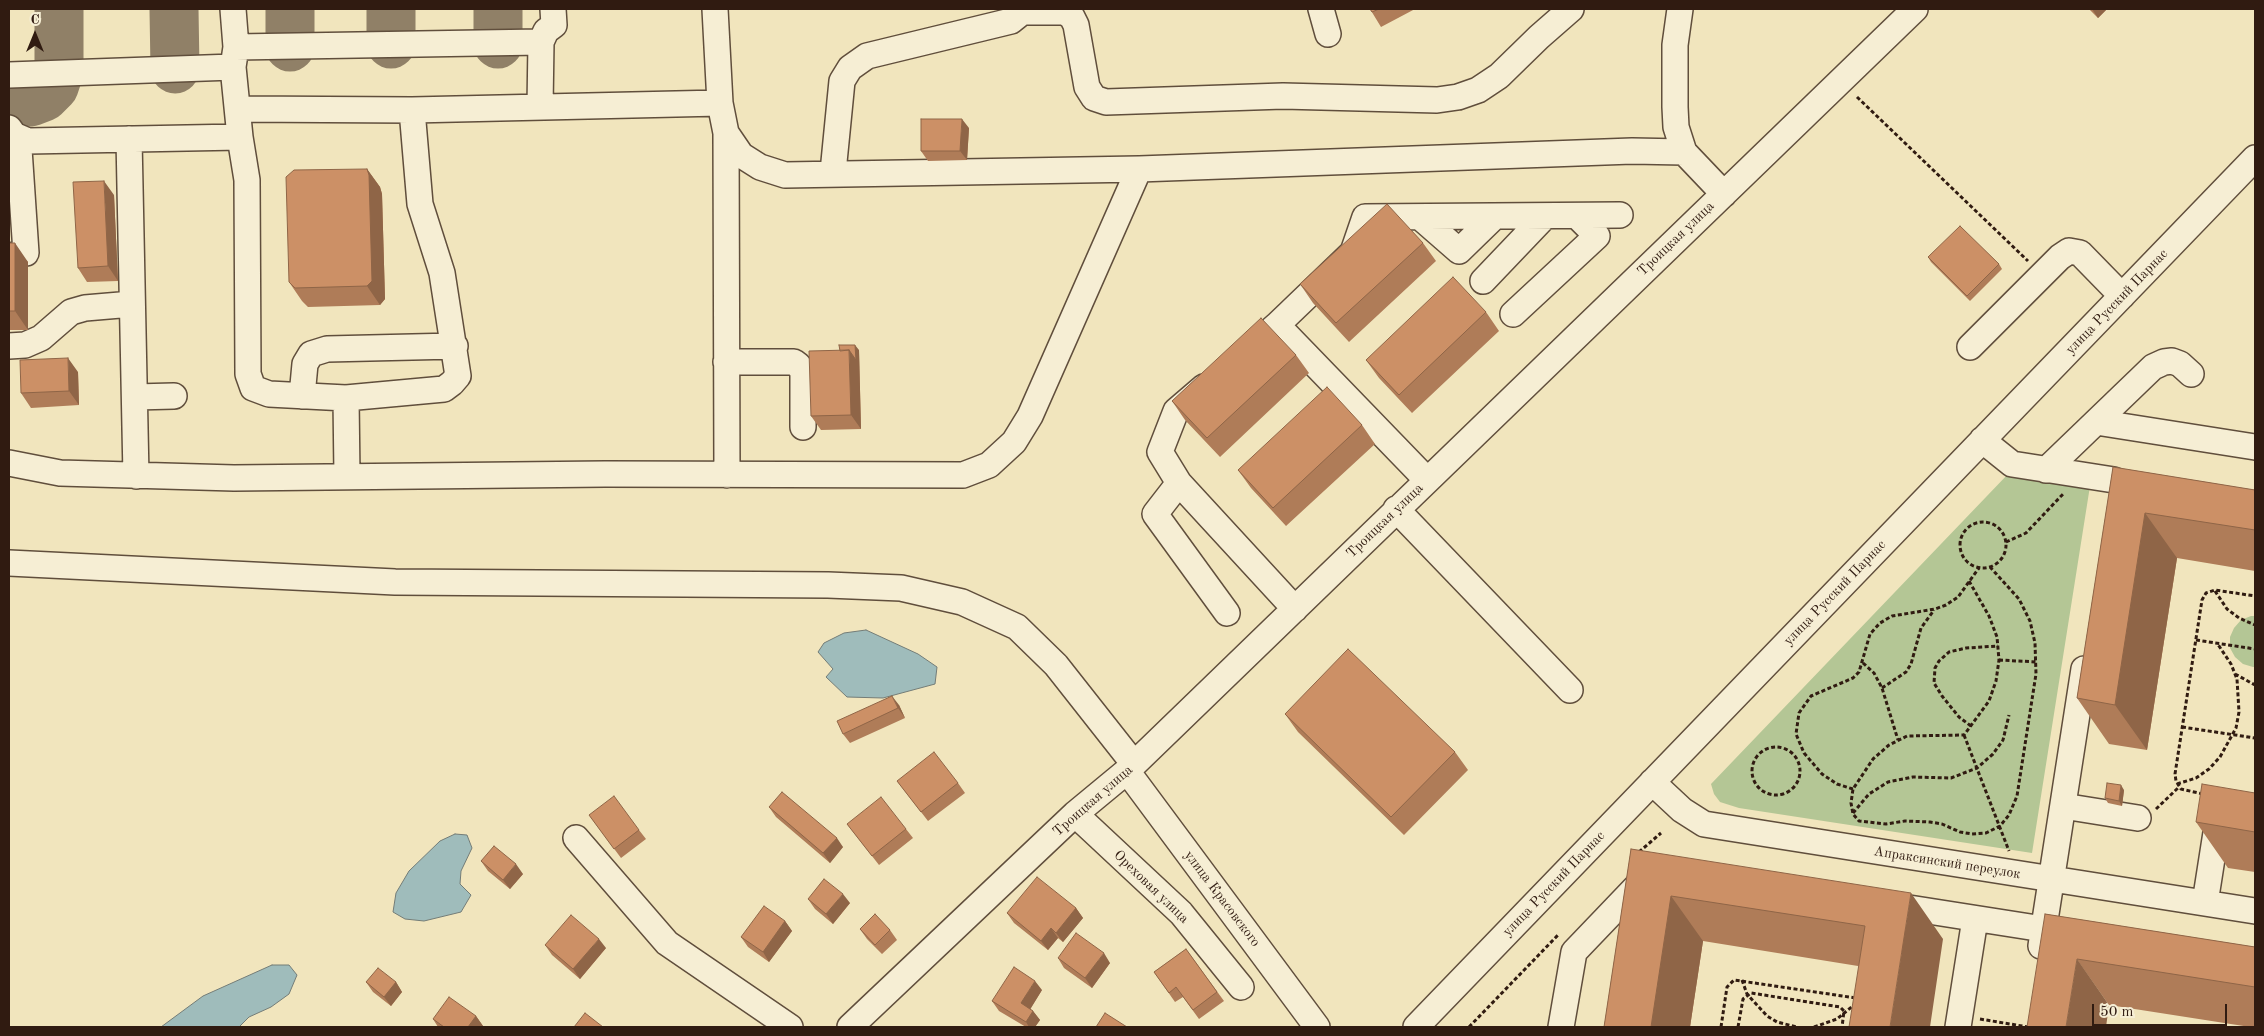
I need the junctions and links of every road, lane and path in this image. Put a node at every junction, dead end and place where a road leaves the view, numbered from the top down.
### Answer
1 (233, 9) edge
2 (553, 9) edge
3 (715, 9) edge
4 (1321, 9) edge
5 (1571, 9) edge
6 (1680, 9) edge
7 (1915, 9) edge
8 (1025, 10) edge
9 (1328, 34) dead end
10 (541, 42) junction
11 (234, 57) junction
12 (9, 75) edge
13 (1857, 97) dead end
14 (720, 104) junction
15 (540, 107) junction
16 (238, 110) junction
17 (412, 110) junction
18 (726, 133) junction
19 (19, 134) edge
20 (240, 137) junction
21 (128, 139) junction
22 (1684, 152) junction
23 (2255, 158) edge
24 (1139, 170) junction
25 (833, 172) junction
26 (1724, 194) junction
27 (1620, 215) dead end
28 (1494, 216) junction
29 (1545, 216) junction
30 (1577, 216) junction
31 (1420, 217) junction
32 (9, 256) edge
33 (2042, 275) junction
34 (1483, 281) dead end
35 (2122, 296) junction
36 (132, 304) junction
37 (1513, 314) dead end
38 (1277, 325) junction
39 (9, 346) edge
40 (455, 346) junction
41 (1970, 347) dead end
42 (726, 362) junction
43 (2191, 374) dead end
44 (174, 396) dead end
45 (302, 396) junction
46 (135, 397) junction
47 (346, 398) junction
48 (2096, 422) junction
49 (803, 427) dead end
50 (1982, 440) junction
51 (2255, 447) edge
52 (9, 463) edge
53 (2046, 470) junction
54 (727, 475) junction
55 (2082, 475) junction
56 (136, 476) junction
57 (347, 476) junction
58 (1427, 480) junction
59 (1179, 483) junction
60 (2119, 488) edge
61 (1396, 509) junction
62 (2006, 542) junction
63 (9, 563) edge
64 (1990, 567) junction
65 (1979, 568) junction
66 (1969, 581) junction
67 (2215, 590) junction
68 (2255, 596) edge
69 (1295, 609) junction
70 (1935, 609) junction
71 (1227, 613) dead end
72 (2255, 625) edge
73 (2196, 640) junction
74 (2088, 643) edge
75 (2217, 643) junction
76 (1998, 646) junction
77 (2255, 649) edge
78 (1999, 660) junction
79 (2037, 662) junction
80 (1863, 663) junction
81 (2235, 674) junction
82 (2255, 685) edge
83 (1882, 688) junction
84 (1570, 690) dead end
85 (2009, 715) dead end
86 (1972, 726) junction
87 (2182, 727) junction
88 (2233, 734) junction
89 (1964, 735) junction
90 (2255, 738) edge
91 (1898, 740) junction
92 (1804, 752) junction
93 (1797, 759) junction
94 (1130, 768) junction
95 (1977, 768) junction
96 (1652, 782) junction
97 (2178, 786) junction
98 (1853, 789) junction
99 (2212, 796) edge
100 (2063, 806) junction
101 (1076, 814) junction
102 (1853, 814) junction
103 (2138, 818) joint
104 (2218, 820) edge
105 (2000, 826) junction
106 (576, 838) dead end
107 (2018, 874) junction
108 (2051, 879) junction
109 (1869, 902) edge
110 (2205, 903) junction
111 (2255, 911) edge
112 (1975, 919) junction
113 (1635, 921) edge
114 (2043, 929) junction
115 (2101, 938) edge
116 (2037, 968) edge
117 (1742, 980) junction
118 (1241, 987) dead end
119 (1747, 994) junction
120 (1844, 1014) junction
121 (1959, 1022) edge
122 (790, 1027) edge
123 (850, 1027) edge
124 (1317, 1027) edge
125 (1416, 1027) edge
126 (1561, 1027) edge
127 (1721, 1027) edge
128 (1738, 1027) edge
129 (1797, 1027) edge
130 (1814, 1027) edge
131 (1842, 1027) edge
132 (2028, 1027) edge

1 - 11 street
2 - 10 street
3 - 14 street
4 - 9 street
5 - 8 street
6 - 22 street
7 - 26 street, Троицкая улица
8 - 25 street
10 - 11 street
10 - 15 street
11 - 12 street
11 - 16 street
13 - 33 path
14 - 15 street
14 - 18 street
15 - 17 street
16 - 17 street
16 - 20 street
17 - 40 street
18 - 25 street
18 - 42 street
19 - 21 street
19 - 32 street
20 - 21 street
20 - 45 street
21 - 36 street
22 - 24 street
22 - 26 street
23 - 35 street, улица Русский Парнас
24 - 25 street
24 - 54 street
26 - 58 street, Троицкая улица
27 - 30 street
28 - 29 street
28 - 31 street
28 - 31 street
29 - 30 street
29 - 34 street
30 - 37 street
31 - 38 street
33 - 35 street
33 - 41 street
35 - 50 street, улица Русский Парнас
36 - 39 street
36 - 46 street
38 - 58 street
38 - 59 street
40 - 45 street
40 - 47 street
42 - 49 street
42 - 54 street
43 - 48 street
44 - 46 street
45 - 47 street
46 - 56 street
47 - 57 street
48 - 51 street
48 - 53 street
50 - 53 street
50 - 96 street, улица Русский Парнас
52 - 56 street
53 - 55 street
54 - 57 street
55 - 60 street
55 - 62 path
56 - 57 street
58 - 61 street, Троицкая улица
59 - 69 street
59 - 71 street
61 - 69 street, Троицкая улица
61 - 84 street
62 - 64 path
62 - 65 path
63 - 94 street, улица Красовского
64 - 65 path
64 - 79 path
65 - 66 path
66 - 70 path
66 - 76 path
67 - 68 path
67 - 72 path
67 - 73 path
69 - 94 street, Троицкая улица
70 - 80 path
70 - 83 path
73 - 75 path
73 - 87 path
74 - 100 street
75 - 77 path
75 - 81 path
76 - 78 path
76 - 86 path
78 - 79 path
78 - 86 path
79 - 105 path
80 - 83 path
80 - 92 path
81 - 82 path
81 - 88 path
83 - 91 path
85 - 95 path
86 - 89 path
87 - 88 path
87 - 97 path
88 - 90 path
88 - 97 path
89 - 91 path
89 - 95 path
91 - 98 path
92 - 93 path
92 - 98 path
93 - 93 path
94 - 101 street, Троицкая улица
94 - 124 street, улица Красовского
95 - 102 path
95 - 105 path
96 - 107 street, Апраксинский переулок
96 - 125 street, улица Русский Парнас
97 - 99 path
97 - 103 path
98 - 102 path
100 - 103 street
100 - 108 street
101 - 118 street, Ореховая улица
101 - 123 street, Троицкая улица
102 - 105 path
104 - 110 street
105 - 107 path
106 - 122 street
107 - 108 street, Апраксинский переулок
108 - 110 street, Апраксинский переулок
108 - 114 street
109 - 112 street
110 - 111 street, Апраксинский переулок
112 - 114 street
112 - 121 street
113 - 126 street
114 - 115 street
114 - 116 street
117 - 119 path
117 - 120 path
117 - 127 path
119 - 120 path
119 - 128 path
119 - 129 path
120 - 130 path
120 - 131 path
121 - 132 path

